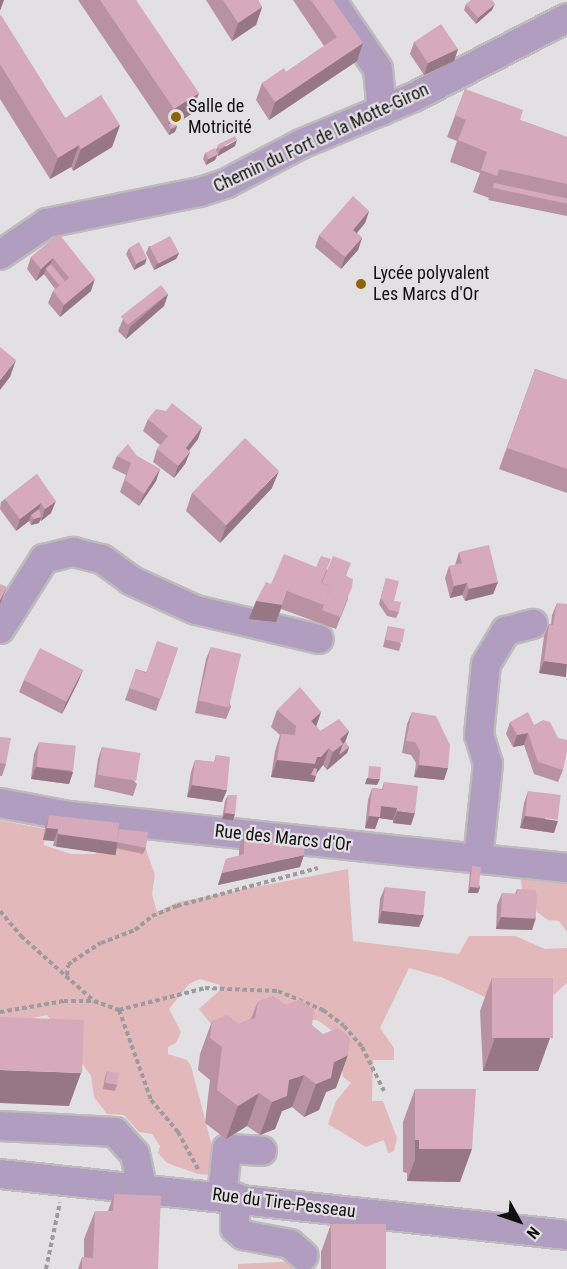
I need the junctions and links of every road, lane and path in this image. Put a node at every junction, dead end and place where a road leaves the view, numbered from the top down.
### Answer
1 (331, 0) edge
2 (567, 18) edge
3 (382, 111) junction
4 (0, 255) edge
5 (532, 624) dead end
6 (0, 628) edge
7 (319, 639) dead end
8 (0, 803) edge
9 (478, 859) junction
10 (316, 868) dead end
11 (567, 868) edge
12 (0, 911) edge
13 (67, 975) junction
14 (94, 1001) junction
15 (119, 1010) junction
16 (0, 1012) edge
17 (384, 1091) dead end
18 (0, 1126) edge
19 (262, 1151) dead end
20 (0, 1174) edge
21 (64, 1180) junction
22 (142, 1188) junction
23 (220, 1196) junction
24 (567, 1235) edge
25 (304, 1256) dead end
26 (46, 1269) edge

1 - 3 street
2 - 3 street, Chemin du Fort de la Motte-Giron
3 - 4 street, Chemin du Fort de la Motte-Giron
5 - 9 street
6 - 7 street
8 - 9 street, Rue des Marcs d'Or
9 - 11 street, Rue des Marcs d'Or
10 - 13 path
12 - 13 path
13 - 14 path
14 - 15 path
14 - 16 path
15 - 17 path
15 - 23 path
18 - 22 street
19 - 23 street
20 - 21 street, Rue du Tire-Pesseau
21 - 22 street, Rue du Tire-Pesseau
21 - 26 path
22 - 23 street, Rue du Tire-Pesseau
23 - 24 street, Rue du Tire-Pesseau
23 - 25 street

